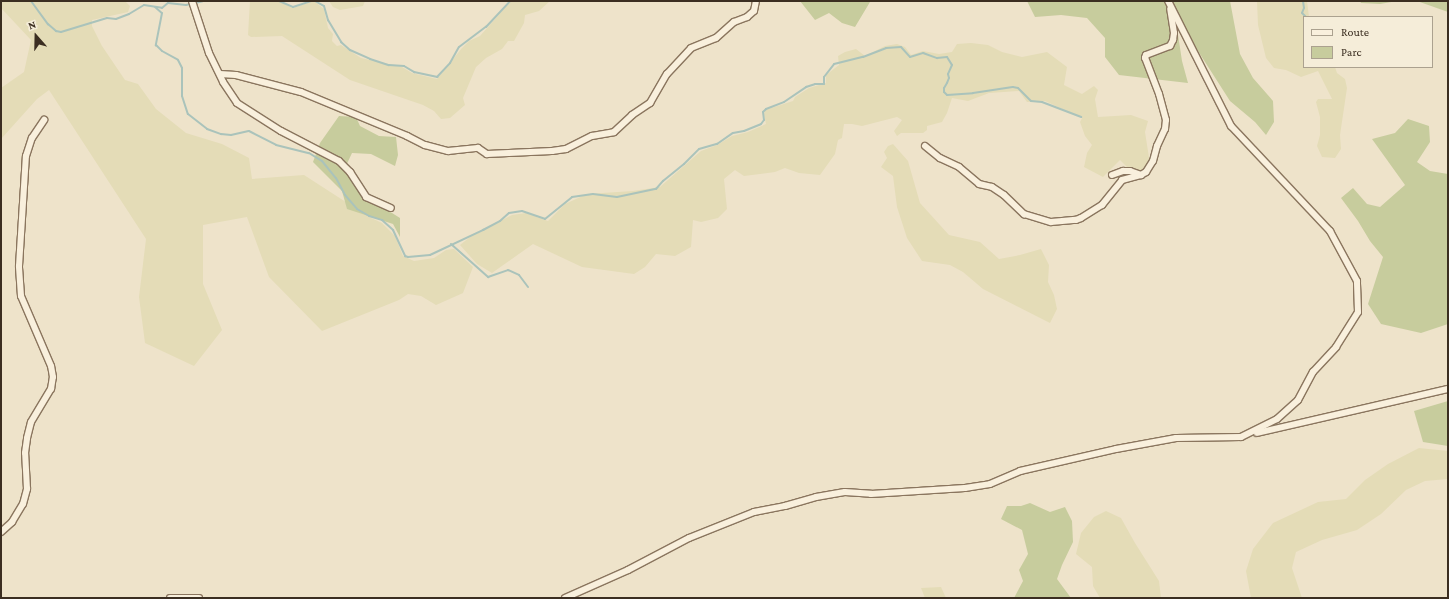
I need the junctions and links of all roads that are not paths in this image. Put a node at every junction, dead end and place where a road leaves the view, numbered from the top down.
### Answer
1 (756, 1) edge
2 (1169, 3) edge
3 (193, 4) edge
4 (220, 74) junction
5 (44, 120) dead end
6 (925, 146) dead end
7 (1112, 175) dead end
8 (1141, 175) junction
9 (391, 208) dead end
10 (1448, 389) edge
11 (1241, 437) junction
12 (1, 532) edge
13 (170, 598) edge
14 (199, 598) edge
15 (565, 598) edge

1 - 4 street
2 - 8 street
2 - 11 street
3 - 4 street
4 - 9 street
5 - 12 street
6 - 8 street
7 - 8 street
10 - 11 street
11 - 15 street
13 - 14 street

